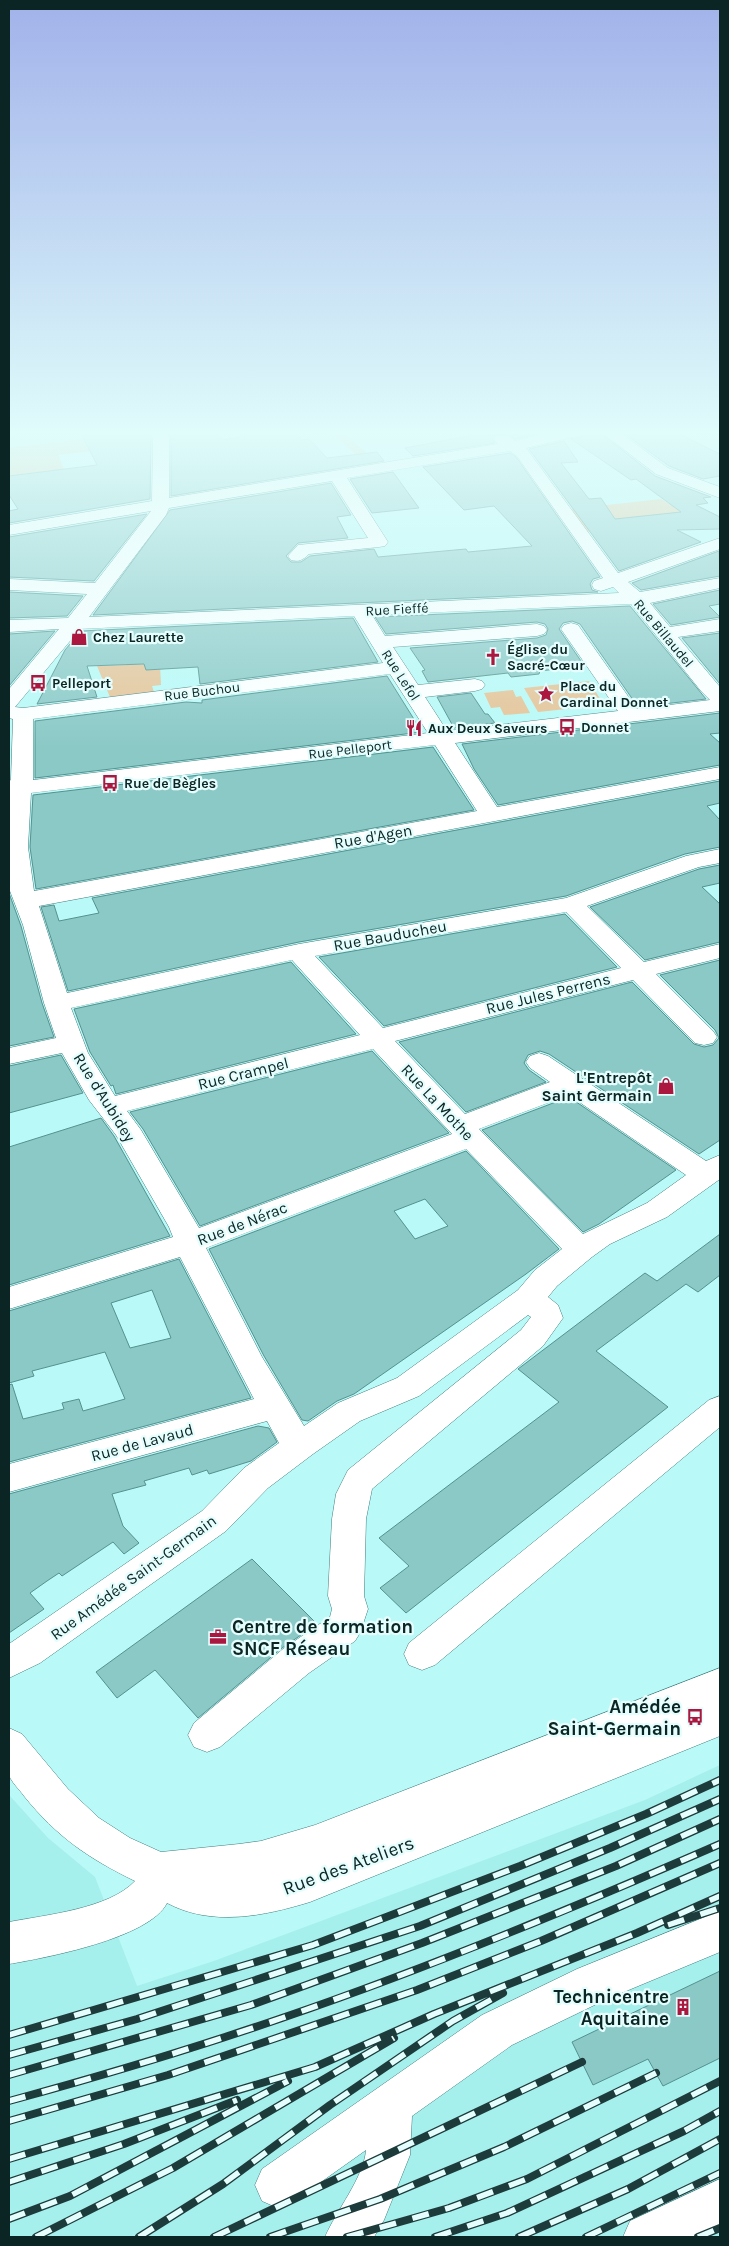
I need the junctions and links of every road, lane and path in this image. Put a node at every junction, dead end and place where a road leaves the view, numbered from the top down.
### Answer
1 (141, 536) edge
2 (375, 536) edge
3 (583, 536) edge
4 (720, 543) edge
5 (297, 556) dead end
6 (615, 580) junction
7 (720, 582) edge
8 (9, 584) edge
9 (100, 589) junction
10 (636, 598) junction
11 (568, 601) junction
12 (360, 611) junction
13 (73, 624) junction
14 (720, 625) edge
15 (9, 626) edge
16 (571, 629) dead end
17 (537, 630) dead end
18 (666, 633) junction
19 (380, 642) junction
20 (395, 667) junction
21 (475, 685) dead end
22 (412, 692) junction
23 (720, 698) edge
24 (720, 705) edge
25 (14, 709) edge
26 (632, 716) junction
27 (442, 738) junction
28 (720, 773) edge
29 (15, 788) edge
30 (490, 814) junction
31 (720, 856) edge
32 (26, 901) junction
33 (571, 904) junction
34 (299, 951) junction
35 (720, 951) edge
36 (637, 971) junction
37 (57, 1003) junction
38 (704, 1037) dead end
39 (377, 1038) junction
40 (72, 1043) junction
41 (9, 1056) edge
42 (539, 1062) dead end
43 (571, 1084) junction
44 (109, 1107) junction
45 (465, 1132) junction
46 (713, 1170) edge
47 (189, 1243) junction
48 (582, 1249) junction
49 (9, 1298) edge
50 (530, 1298) junction
51 (276, 1406) junction
52 (720, 1409) edge
53 (301, 1445) junction
54 (9, 1478) edge
55 (422, 1654) dead end
56 (9, 1662) edge
57 (720, 1685) edge
58 (720, 1720) edge
59 (207, 1735) dead end
60 (9, 1746) edge
61 (159, 1872) junction
62 (720, 1931) edge
63 (9, 1944) edge
64 (391, 2104) junction
65 (278, 2185) dead end
66 (720, 2202) edge
67 (348, 2237) edge
68 (646, 2237) edge

1 - 9 street
2 - 5 street
3 - 6 street, Rue Billaudel
4 - 6 street
6 - 10 street, Rue Billaudel
6 - 11 street
7 - 10 street, Rue Fieffé
8 - 9 street
9 - 13 street
10 - 11 street, Rue Fieffé
10 - 18 street, Rue Billaudel
11 - 12 street, Rue Fieffé
12 - 13 street, Rue Fieffé
12 - 19 street, Rue Lefol
13 - 15 street, Rue Fieffé
13 - 25 street
14 - 18 street
16 - 26 street
17 - 19 street
18 - 23 street, Rue Billaudel
19 - 20 street, Rue Lefol
20 - 22 street, Rue Lefol
20 - 25 street, Rue Buchou
21 - 22 street
22 - 27 street, Rue Lefol
24 - 26 street, Rue Pelleport
25 - 29 street, Rue d'Aubidey
26 - 27 street, Rue Pelleport
27 - 29 street, Rue Pelleport
27 - 30 street, Rue Lefol
28 - 30 street, Rue d'Agen
29 - 32 street, Rue d'Aubidey
30 - 32 street, Rue d'Agen
31 - 33 street, Rue Bauducheu
32 - 37 street, Rue d'Aubidey
33 - 34 street, Rue Bauducheu
33 - 36 street
34 - 37 street, Rue Bauducheu
34 - 39 street, Rue La Mothe
35 - 36 street, Rue Jules Perrens
36 - 38 street
36 - 39 street, Rue Jules Perrens
37 - 40 street, Rue d'Aubidey
39 - 44 street, Rue Crampel
39 - 45 street, Rue La Mothe
40 - 41 street
40 - 44 street, Rue d'Aubidey
42 - 43 street
43 - 45 street, Rue de Nérac
43 - 46 street
44 - 47 street, Rue d'Aubidey
45 - 47 street, Rue de Nérac
45 - 48 street, Rue La Mothe
46 - 48 street, Rue Amédée Saint-Germain
47 - 49 street, Rue de Nérac
47 - 51 street, Rue d'Aubidey
48 - 50 street, Rue Amédée Saint-Germain
50 - 53 street, Rue Amédée Saint-Germain
50 - 59 street
51 - 53 street, Rue d'Aubidey
51 - 54 street, Rue de Lavaud
52 - 55 street
53 - 56 street, Rue Amédée Saint-Germain
57 - 61 street
58 - 61 street, Rue des Ateliers
60 - 61 street, Rue des Ateliers
61 - 63 street
62 - 64 street
64 - 65 street
64 - 67 street
66 - 68 street

